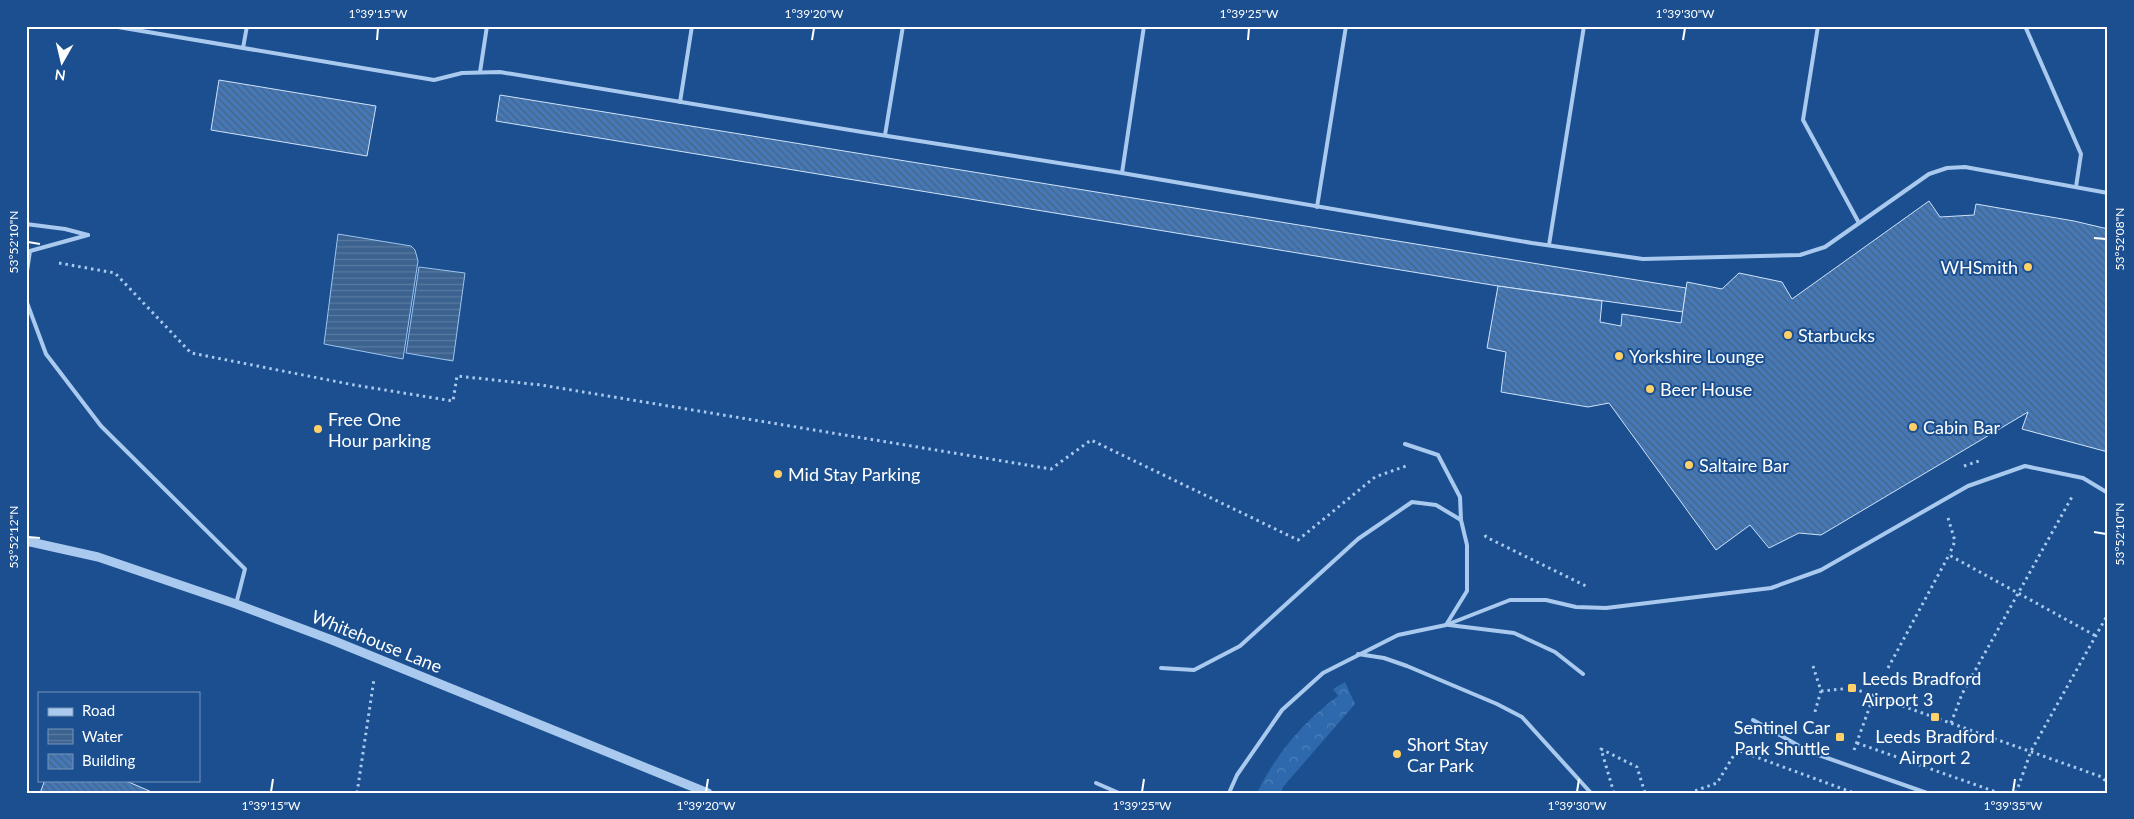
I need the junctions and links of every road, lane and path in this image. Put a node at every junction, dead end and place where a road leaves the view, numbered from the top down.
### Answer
1 (112, 26) edge
2 (247, 26) edge
3 (487, 26) edge
4 (692, 26) edge
5 (903, 26) edge
6 (1144, 26) edge
7 (1346, 26) edge
8 (1584, 26) edge
9 (1818, 26) edge
10 (2025, 26) edge
11 (243, 48) junction
12 (480, 72) junction
13 (680, 102) junction
14 (885, 135) junction
15 (1122, 173) junction
16 (2076, 187) junction
17 (2108, 193) edge
18 (1317, 207) junction
19 (1859, 223) junction
20 (26, 224) edge
21 (1549, 245) junction
22 (29, 258) junction
23 (26, 278) edge
24 (26, 300) edge
25 (1405, 444) dead end
26 (1438, 455) junction
27 (2083, 478) junction
28 (2108, 493) edge
29 (1461, 520) junction
30 (1483, 528) dead end
31 (26, 541) edge
32 (1594, 591) dead end
33 (2018, 593) junction
34 (236, 604) junction
35 (2108, 614) edge
36 (1446, 625) junction
37 (2096, 636) junction
38 (1358, 654) junction
39 (377, 658) junction
40 (1813, 666) dead end
41 (1161, 668) dead end
42 (1888, 668) dead end
43 (1583, 674) dead end
44 (1820, 691) junction
45 (1874, 696) junction
46 (1814, 715) dead end
47 (1753, 720) dead end
48 (1952, 723) junction
49 (1856, 743) junction
50 (2031, 751) junction
51 (1848, 766) junction
52 (1096, 783) dead end
53 (2108, 784) edge
54 (1840, 788) junction
55 (357, 793) edge
56 (708, 793) edge
57 (1119, 793) edge
58 (1228, 793) edge
59 (1591, 793) edge
60 (1614, 793) edge
61 (1645, 793) edge
62 (1690, 793) edge
63 (1854, 793) edge
64 (1927, 793) edge
65 (1999, 793) edge
66 (2016, 793) edge

1 - 11 lane
2 - 11 lane
3 - 12 lane
4 - 13 lane
5 - 14 lane
6 - 15 lane
7 - 18 lane
8 - 21 lane
9 - 19 lane
10 - 16 lane
11 - 12 lane
12 - 13 lane
13 - 14 lane
14 - 15 lane
15 - 18 lane
16 - 17 lane
16 - 19 lane
18 - 21 lane
19 - 21 lane
20 - 22 lane
22 - 23 lane
22 - 26 path
24 - 34 lane
25 - 26 lane
26 - 29 lane
27 - 28 lane
27 - 33 path
27 - 36 lane
29 - 36 lane
29 - 41 lane
30 - 32 path
31 - 34 street, Whitehouse Lane
33 - 37 path
33 - 42 path
33 - 48 path
34 - 39 street, Whitehouse Lane
35 - 37 path
36 - 38 lane
36 - 43 lane
37 - 50 path
38 - 58 lane
38 - 59 lane
39 - 55 path
39 - 56 street, Whitehouse Lane
40 - 44 path
44 - 45 path
44 - 46 path
45 - 48 path
45 - 49 path
47 - 51 lane
48 - 50 path
49 - 51 path
49 - 65 path
50 - 53 path
50 - 66 path
51 - 54 path
51 - 64 lane
52 - 57 lane
54 - 62 path
54 - 63 path
60 - 61 path

